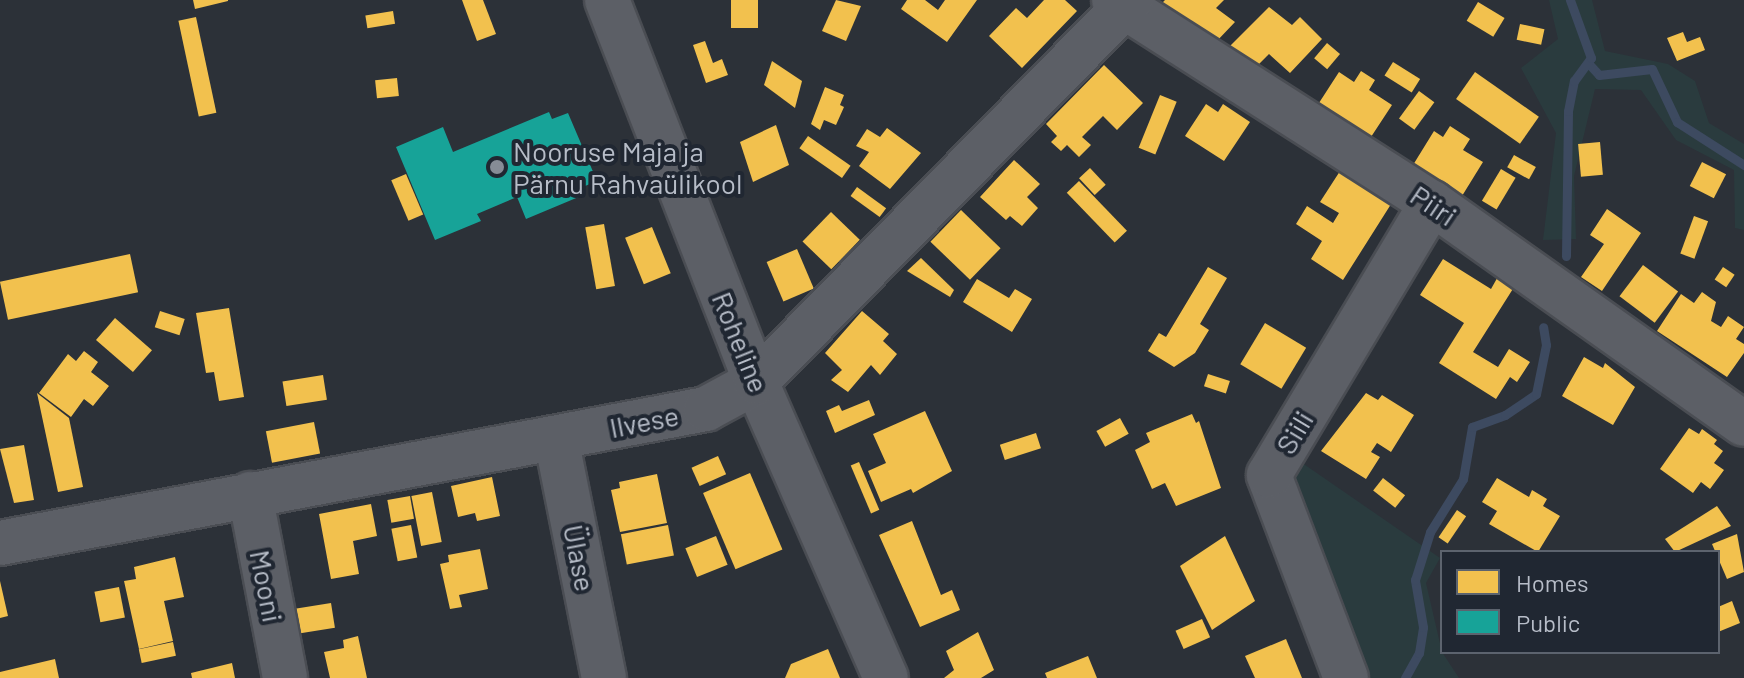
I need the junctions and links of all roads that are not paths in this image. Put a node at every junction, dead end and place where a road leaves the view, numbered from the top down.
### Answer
1 (607, 0) edge
2 (1124, 2) edge
3 (1432, 203) junction
4 (756, 382) junction
5 (1744, 424) edge
6 (556, 438) junction
7 (250, 494) junction
8 (0, 543) edge
9 (285, 678) edge
10 (604, 678) edge
11 (886, 678) edge
12 (1346, 678) edge

1 - 4 street, Roheline
2 - 3 street, Piiri
2 - 4 street, Ilvese
3 - 5 street, Piiri
3 - 12 street, Siili
4 - 6 street, Ilvese
4 - 11 street, Roheline
6 - 7 street, Ilvese
6 - 10 street, Ülase
7 - 8 street, Ilvese
7 - 9 street, Mooni

